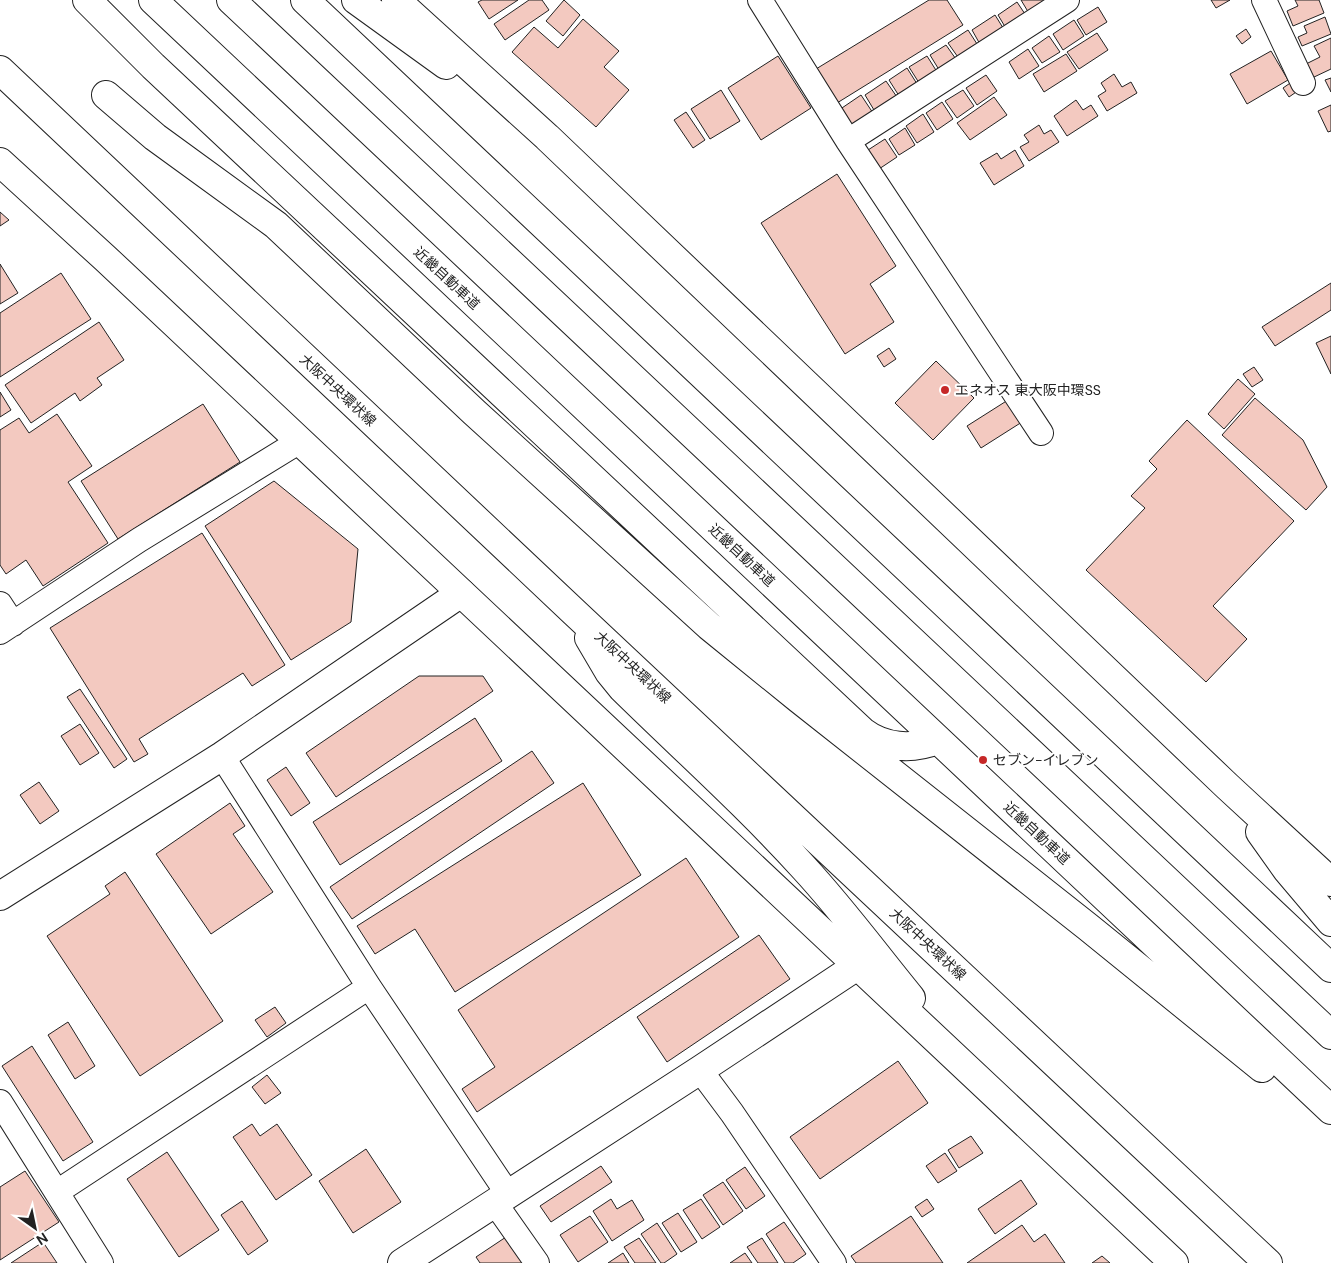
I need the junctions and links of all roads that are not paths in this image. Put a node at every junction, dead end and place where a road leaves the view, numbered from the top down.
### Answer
1 (87, 0) edge
2 (153, 0) edge
3 (231, 0) edge
4 (305, 0) edge
5 (356, 0) edge
6 (396, 0) edge
7 (760, 0) edge
8 (1067, 0) edge
9 (1264, 0) edge
10 (0, 70) edge
11 (1303, 82) dead end
12 (106, 96) dead end
13 (547, 137) junction
14 (848, 141) junction
15 (0, 162) edge
16 (1041, 433) dead end
17 (300, 441) junction
18 (461, 592) junction
19 (574, 612) junction
20 (4, 620) edge
21 (937, 740) dead end
22 (222, 756) junction
23 (1227, 786) junction
24 (1331, 882) edge
25 (0, 896) edge
26 (1331, 922) edge
27 (858, 966) junction
28 (1331, 968) edge
29 (369, 986) junction
30 (1331, 1035) edge
31 (966, 1068) junction
32 (700, 1070) junction
33 (0, 1102) edge
34 (1331, 1110) edge
35 (1331, 1124) edge
36 (57, 1192) junction
37 (502, 1198) junction
38 (1172, 1260) edge
39 (101, 1263) edge
40 (402, 1263) edge
41 (537, 1263) edge
42 (834, 1263) edge
43 (1268, 1263) edge

1 - 21 main road
2 - 34 main road, 近畿自動車道
3 - 30 main road
4 - 28 main road
5 - 13 main road
6 - 13 main road
7 - 14 street
8 - 14 street
9 - 11 street
10 - 19 main road, 大阪中央環状線
12 - 35 main road
13 - 23 main road
14 - 16 street
15 - 17 main road
17 - 18 main road
17 - 20 street
18 - 22 main road
18 - 27 main road
19 - 31 main road
19 - 43 main road, 大阪中央環状線
22 - 25 main road
22 - 29 street
23 - 24 main road
23 - 26 main road
27 - 31 main road
27 - 32 main road
29 - 36 street
29 - 37 street
31 - 38 main road
32 - 37 main road
32 - 42 street
33 - 36 street
36 - 39 street
37 - 40 main road
37 - 41 street

